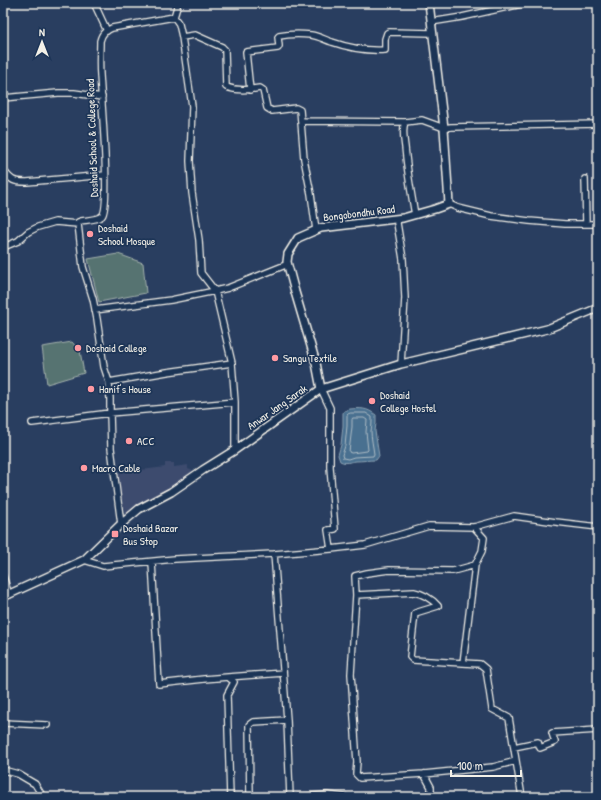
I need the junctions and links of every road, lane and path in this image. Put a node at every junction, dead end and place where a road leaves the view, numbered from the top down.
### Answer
1 (94, 3) edge
2 (177, 3) edge
3 (429, 3) edge
4 (526, 3) edge
5 (174, 17) junction
6 (431, 22) junction
7 (107, 30) junction
8 (432, 33) junction
9 (182, 37) junction
10 (250, 90) junction
11 (102, 97) junction
12 (3, 98) edge
13 (301, 121) junction
14 (405, 122) junction
15 (598, 124) edge
16 (444, 128) junction
17 (3, 170) edge
18 (105, 175) junction
19 (586, 180) dead end
20 (449, 204) junction
21 (415, 215) junction
22 (398, 223) dead end
23 (78, 224) junction
24 (586, 224) junction
25 (598, 224) edge
26 (316, 230) junction
27 (3, 246) edge
28 (288, 264) junction
29 (215, 291) junction
30 (598, 308) edge
31 (95, 310) junction
32 (232, 363) junction
33 (401, 364) junction
34 (109, 382) junction
35 (321, 389) junction
36 (235, 402) junction
37 (110, 413) junction
38 (32, 423) dead end
39 (235, 450) junction
40 (121, 524) junction
41 (598, 527) edge
42 (474, 528) junction
43 (331, 549) junction
44 (274, 554) junction
45 (84, 560) junction
46 (152, 562) junction
47 (475, 565) junction
48 (3, 576) edge
49 (356, 595) junction
50 (6, 596) edge
51 (463, 663) junction
52 (284, 673) junction
53 (228, 677) junction
54 (287, 720) junction
55 (3, 723) edge
56 (47, 725) dead end
57 (598, 730) edge
58 (514, 746) junction
59 (516, 761) junction
60 (3, 770) edge
61 (424, 774) junction
62 (44, 797) edge
63 (230, 797) edge
64 (250, 797) edge
65 (290, 797) edge
66 (299, 797) edge
67 (345, 797) edge
68 (431, 797) edge
69 (522, 797) edge

1 - 7 street
2 - 5 street
3 - 6 main road
4 - 6 street
5 - 7 street
5 - 9 street
6 - 8 main road
7 - 11 street, Doshaid School & College Road
8 - 10 street
8 - 16 main road
9 - 10 street
9 - 29 street
10 - 13 street
11 - 12 street
11 - 18 street, Doshaid School & College Road
13 - 14 street
13 - 26 street
14 - 16 street
14 - 21 street
15 - 16 street
16 - 20 main road
17 - 18 street
18 - 23 street, Doshaid School & College Road
19 - 24 street
20 - 21 main road, Bongobondhu Road
20 - 24 street
21 - 26 main road, Bongobondhu Road
22 - 33 street
23 - 27 street
23 - 31 street
24 - 25 street
26 - 28 main road, Bongobondhu Road
28 - 29 street
28 - 35 main road
29 - 31 street
29 - 32 street
30 - 33 main road, Anwar Jang Sarak
31 - 34 street
32 - 34 street
32 - 36 street
33 - 35 main road, Anwar Jang Sarak
34 - 37 street
35 - 39 main road, Anwar Jang Sarak
35 - 43 street
36 - 37 street
36 - 39 street
37 - 38 street
37 - 40 street
39 - 40 main road, Anwar Jang Sarak
40 - 45 main road, Anwar Jang Sarak
41 - 42 street
42 - 43 street
42 - 47 street
43 - 44 street
44 - 46 street
44 - 52 street
45 - 46 street
45 - 50 main road, Anwar Jang Sarak
46 - 53 street
47 - 49 street
47 - 51 street
48 - 50 street
49 - 51 street
49 - 61 street
51 - 58 street
52 - 53 street
52 - 54 street
53 - 63 street
54 - 64 street
54 - 65 street
55 - 56 street
57 - 58 street
58 - 59 street
59 - 61 street
59 - 69 street
60 - 62 street
61 - 68 street
66 - 67 street

